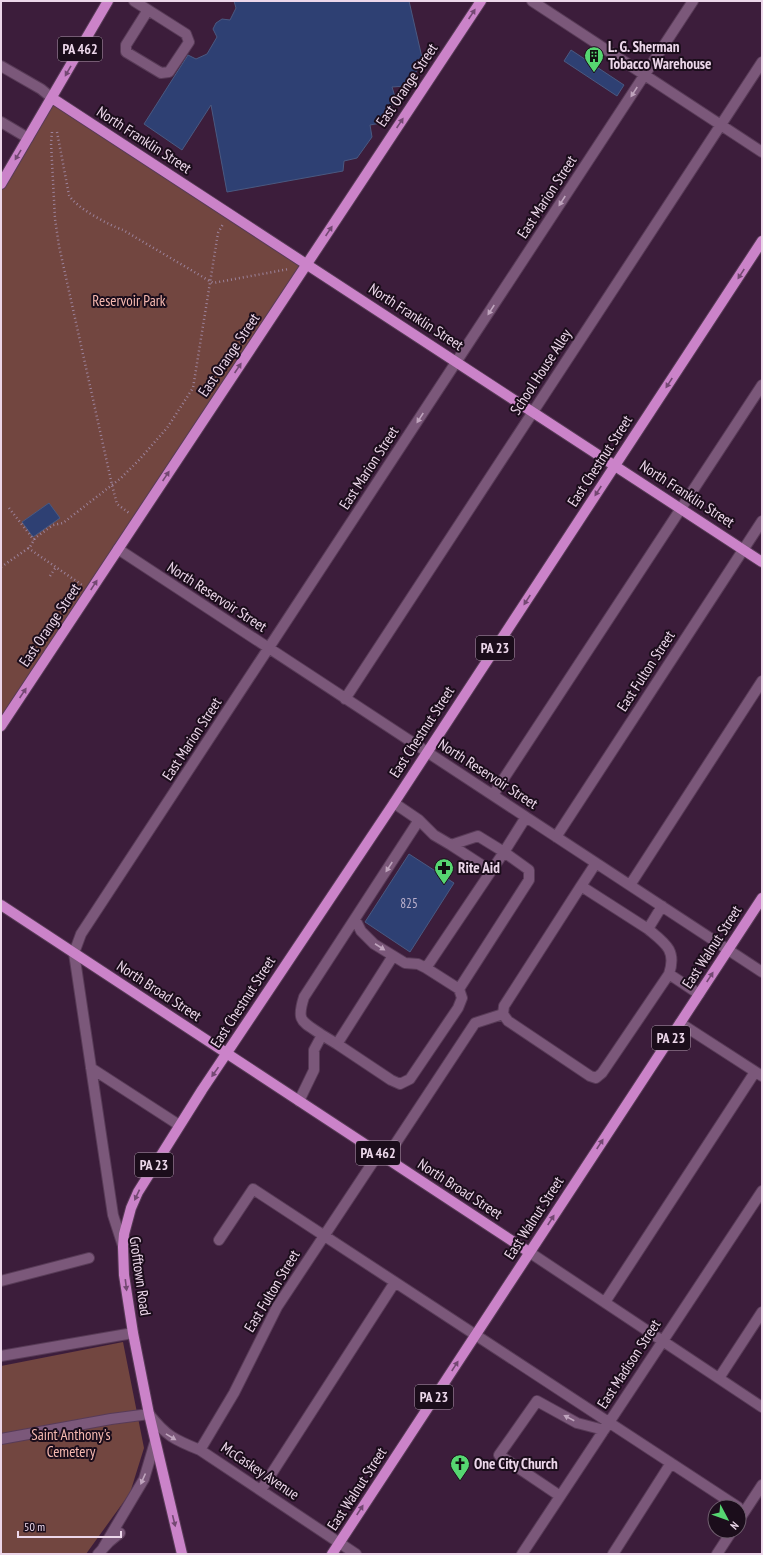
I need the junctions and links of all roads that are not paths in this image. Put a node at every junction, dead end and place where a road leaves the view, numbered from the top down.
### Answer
1 (108, 1) edge
2 (134, 1) edge
3 (481, 1) edge
4 (532, 1) edge
5 (693, 1) edge
6 (148, 10) junction
7 (762, 62) edge
8 (1, 66) edge
9 (645, 75) junction
10 (52, 98) junction
11 (1, 122) edge
12 (721, 125) junction
13 (28, 138) junction
14 (762, 152) edge
15 (1, 184) edge
16 (762, 241) edge
17 (307, 264) junction
18 (457, 362) junction
19 (762, 385) edge
20 (533, 412) junction
21 (615, 465) junction
22 (681, 508) junction
23 (762, 521) edge
24 (118, 549) junction
25 (743, 550) junction
26 (762, 562) edge
27 (269, 648) junction
28 (762, 681) edge
29 (345, 699) junction
30 (1, 726) edge
31 (427, 752) junction
32 (493, 795) junction
33 (394, 803) junction
34 (526, 817) junction
35 (419, 820) junction
36 (556, 836) junction
37 (451, 845) junction
38 (504, 852) junction
39 (596, 863) junction
40 (491, 871) junction
41 (630, 885) junction
42 (581, 886) junction
43 (762, 898) edge
44 (1, 905) edge
45 (662, 906) junction
46 (355, 919) junction
47 (648, 929) junction
48 (728, 950) junction
49 (74, 953) junction
50 (393, 956) junction
51 (422, 966) junction
52 (762, 972) edge
53 (670, 974) junction
54 (458, 989) junction
55 (699, 994) junction
56 (503, 1014) junction
57 (680, 1023) junction
58 (322, 1035) junction
59 (337, 1044) junction
60 (227, 1054) junction
61 (91, 1068) junction
62 (758, 1074) edge
63 (299, 1101) junction
64 (180, 1125) junction
65 (383, 1156) junction
66 (762, 1191) edge
67 (324, 1236) junction
68 (219, 1240) dead end
69 (123, 1247) junction
70 (529, 1252) junction
71 (89, 1258) dead end
72 (1, 1281) edge
73 (395, 1282) junction
74 (604, 1302) junction
75 (762, 1312) edge
76 (133, 1333) junction
77 (475, 1335) junction
78 (663, 1341) junction
79 (1, 1356) edge
80 (719, 1378) junction
81 (762, 1407) edge
82 (149, 1414) junction
83 (606, 1426) junction
84 (1, 1439) edge
85 (155, 1442) junction
86 (200, 1450) junction
87 (671, 1463) junction
88 (762, 1485) edge
89 (261, 1490) junction
90 (560, 1496) junction
91 (723, 1499) edge
92 (747, 1503) edge
93 (120, 1533) dead end
94 (727, 1539) edge
95 (339, 1543) junction
96 (100, 1551) edge
97 (182, 1554) edge
98 (332, 1554) edge
99 (356, 1554) edge
100 (522, 1554) edge
101 (612, 1554) edge
102 (717, 1554) edge

1 -> 10 main road, PA 462
2 - 6 street
17 -> 3 main road, East Orange Street
4 - 9 street
5 - 9 street, East Marion Street
6 - 6 street
7 - 12 street, School House Alley
8 - 10 street
9 - 12 street
9 -> 18 street, East Marion Street
10 - 13 main road, PA 462
10 - 17 main road, North Franklin Street
11 - 13 street
12 - 14 street
12 - 20 street, School House Alley
13 -> 15 main road, PA 462
16 -> 21 main road, East Chestnut Street / PA 23
17 - 18 main road, North Franklin Street
24 -> 17 main road, East Orange Street
18 - 20 main road, North Franklin Street
18 -> 27 street, East Marion Street
19 - 22 street
20 - 21 main road, North Franklin Street
20 - 29 street, School House Alley
21 - 22 main road, North Franklin Street
21 -> 31 main road, East Chestnut Street / PA 23
22 - 25 main road, North Franklin Street
22 - 32 street
23 - 25 street, East Fulton Street
24 - 27 street, North Reservoir Street
30 -> 24 main road, East Orange Street
25 - 26 main road, North Franklin Street
25 - 36 street, East Fulton Street
27 - 29 street, North Reservoir Street
27 - 49 street, East Marion Street
28 - 41 street
29 - 31 street, North Reservoir Street
31 - 32 street, North Reservoir Street
31 - 33 main road, East Chestnut Street / PA 23
32 - 34 street, North Reservoir Street
33 - 35 street
33 - 60 main road, East Chestnut Street / PA 23
34 - 36 street, North Reservoir Street
34 - 38 street
35 - 37 street
35 -> 46 street
36 - 39 street, North Reservoir Street
37 - 38 street
37 - 40 street
38 - 40 street
38 - 54 street
39 - 41 street, North Reservoir Street
39 - 42 street
40 - 51 street
41 - 45 street, North Reservoir Street
42 - 47 street
42 - 56 street
43 - 48 main road, East Walnut Street / PA 23
44 - 49 main road, North Broad Street / PA 462
45 - 47 street
45 - 48 street, North Reservoir Street
46 -> 50 street
46 - 58 street
47 - 53 street
48 - 52 street, North Reservoir Street
55 -> 48 main road, East Walnut Street / PA 23
49 - 60 main road, North Broad Street / PA 462
49 - 61 street, Grofftown Road
50 - 51 street
50 - 59 street
51 - 54 street
53 - 55 street
53 - 56 street
54 - 59 street
55 - 57 main road, East Walnut Street / PA 23
56 - 65 street, East Fulton Street
57 - 62 street
70 -> 57 main road, East Walnut Street / PA 23
58 - 59 street
58 - 63 street
60 - 63 main road, North Broad Street / PA 462
60 -> 64 main road, East Chestnut Street / PA 23
61 - 64 street
61 - 69 street, Grofftown Road
62 - 74 street
63 - 65 main road, North Broad Street / PA 462
64 -> 69 main road, East Chestnut Street / PA 23
65 - 67 street, East Fulton Street
65 - 70 main road, North Broad Street / PA 462
66 - 78 street, East Madison Street
67 - 68 street
67 - 73 street
67 - 86 street, East Fulton Street
69 -> 76 main road, Grofftown Road / PA 23
70 - 74 street, North Broad Street
70 - 77 main road, East Walnut Street / PA 23
71 - 72 street
73 - 77 street
73 - 89 street
74 - 78 street, North Broad Street
75 - 80 street
76 - 79 street
76 - 82 main road, Grofftown Road / PA 23
77 - 83 street
95 -> 77 main road, East Walnut Street / PA 23
78 - 80 street, North Broad Street
78 - 83 street, East Madison Street
80 - 81 street, North Broad Street
82 - 84 street
82 - 85 main road, Grofftown Road / PA 23
82 -> 86 street, McCaskey Avenue
83 - 87 street
83 - 90 street, East Madison Street
83 -> 90 street
85 -> 96 street
85 -> 97 main road, Grofftown Road / PA 23
86 - 89 street, McCaskey Avenue
87 - 91 street
87 - 101 street
88 - 92 street
89 - 95 street, McCaskey Avenue
90 - 100 street, East Madison Street
93 - 96 street
94 - 102 street
95 - 98 main road, East Walnut Street / PA 23
95 - 99 street, McCaskey Avenue

